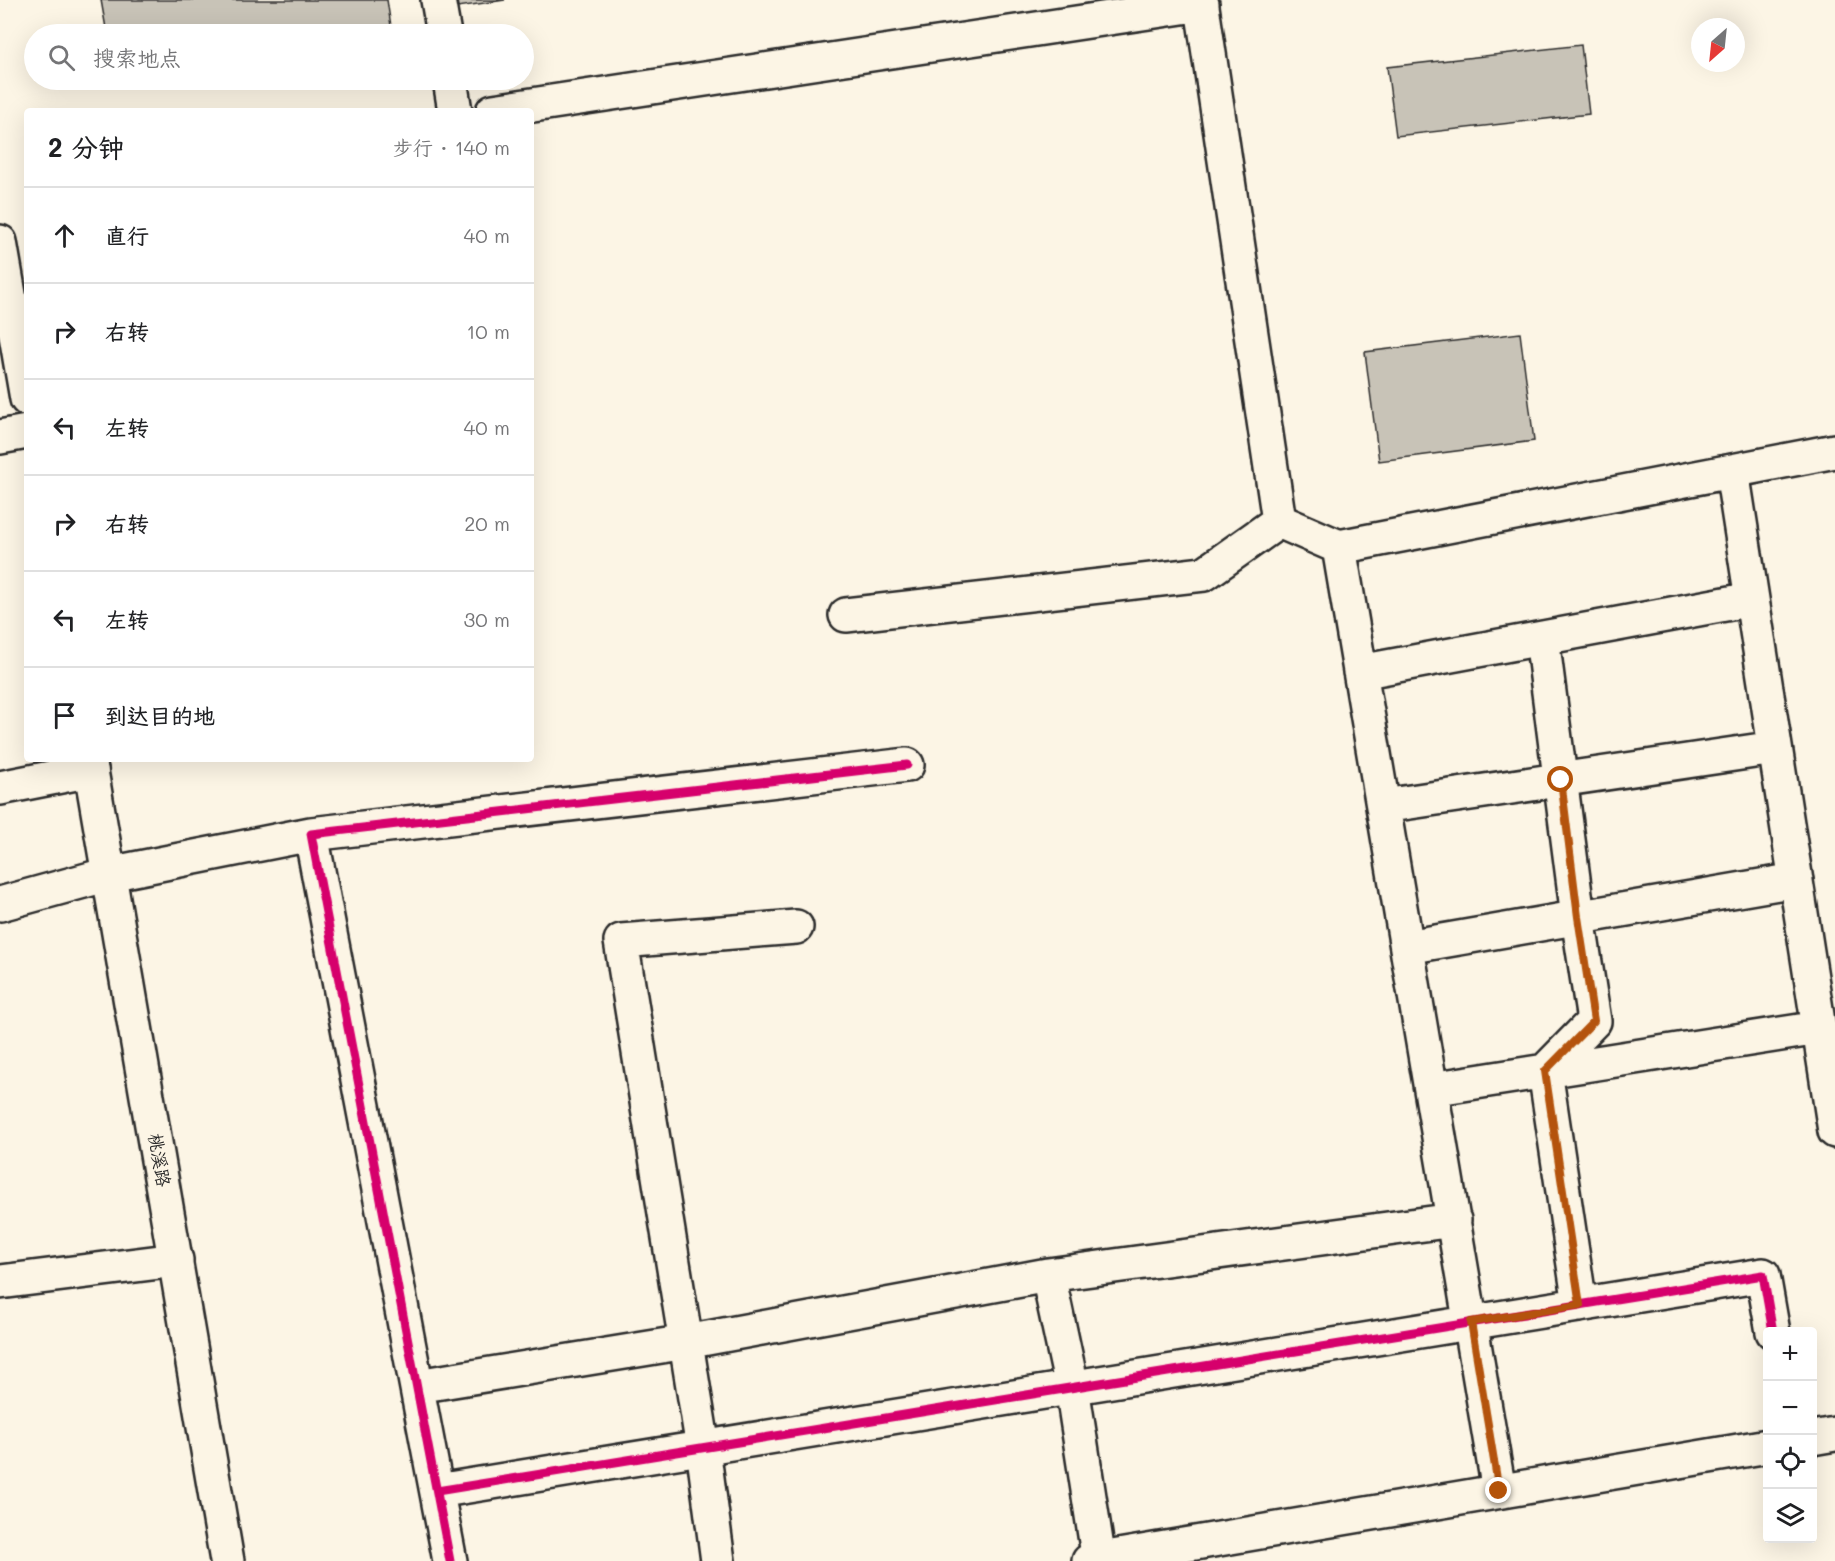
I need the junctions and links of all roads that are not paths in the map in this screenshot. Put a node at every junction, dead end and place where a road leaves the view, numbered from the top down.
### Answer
1 (438, 0) edge
2 (1202, 2) edge
3 (442, 24) edge
4 (452, 90) edge
5 (455, 108) edge
6 (513, 108) edge
7 (0, 242) edge
8 (24, 382) edge
9 (24, 433) edge
10 (0, 437) edge
11 (1835, 452) edge
12 (1732, 471) junction
13 (1279, 521) junction
14 (1339, 547) junction
15 (1752, 599) junction
16 (846, 615) dead end
17 (1542, 638) junction
18 (1360, 672) junction
19 (1775, 748) junction
20 (90, 764) edge
21 (908, 765) dead end
22 (1561, 780) junction
23 (0, 788) edge
24 (1383, 806) junction
25 (311, 834) junction
26 (109, 874) junction
27 (1796, 880) junction
28 (0, 904) edge
29 (1578, 917) junction
30 (795, 927) dead end
31 (1407, 947) junction
32 (1819, 1028) junction
33 (1545, 1071) junction
34 (1431, 1089) junction
35 (1835, 1131) edge
36 (1454, 1220) junction
37 (176, 1260) junction
38 (1048, 1275) junction
39 (0, 1282) edge
40 (1580, 1305) junction
41 (1471, 1322) junction
42 (1772, 1327) edge
43 (686, 1342) junction
44 (417, 1386) junction
45 (1072, 1387) junction
46 (1835, 1434) edge
47 (1817, 1437) edge
48 (1763, 1447) edge
49 (703, 1448) junction
50 (437, 1491) junction
51 (1499, 1491) junction
52 (227, 1561) edge
53 (450, 1561) edge
54 (718, 1561) edge
55 (1095, 1561) edge

1 - 3 street
2 - 6 street
2 - 13 street
4 - 5 street
7 - 8 street
9 - 10 street
11 - 12 street
12 - 14 street
12 - 15 street
13 - 14 street
13 - 16 street
14 - 18 street
15 - 17 street
15 - 19 street
17 - 18 street
17 - 22 street
18 - 24 street
19 - 22 street
19 - 27 street
20 - 23 street
20 - 26 street, 桃溪路
21 - 25 street
22 - 24 street
22 - 29 street
24 - 31 street
25 - 26 street
25 - 44 street
26 - 28 street
26 - 37 street, 桃溪路
27 - 29 street
27 - 32 street
29 - 31 street
29 - 33 street
30 - 43 street
31 - 34 street
32 - 33 street
32 - 35 street
33 - 34 street
33 - 40 street
34 - 36 street
36 - 38 street
36 - 41 street
37 - 39 street
37 - 52 street, 桃溪路
38 - 43 street
38 - 45 street
40 - 41 street
40 - 42 street
41 - 45 street
41 - 51 street
43 - 44 street
43 - 49 street
44 - 50 street
45 - 49 street
45 - 55 street
46 - 47 street
48 - 51 street
49 - 50 street
49 - 54 street
50 - 53 street
51 - 55 street

